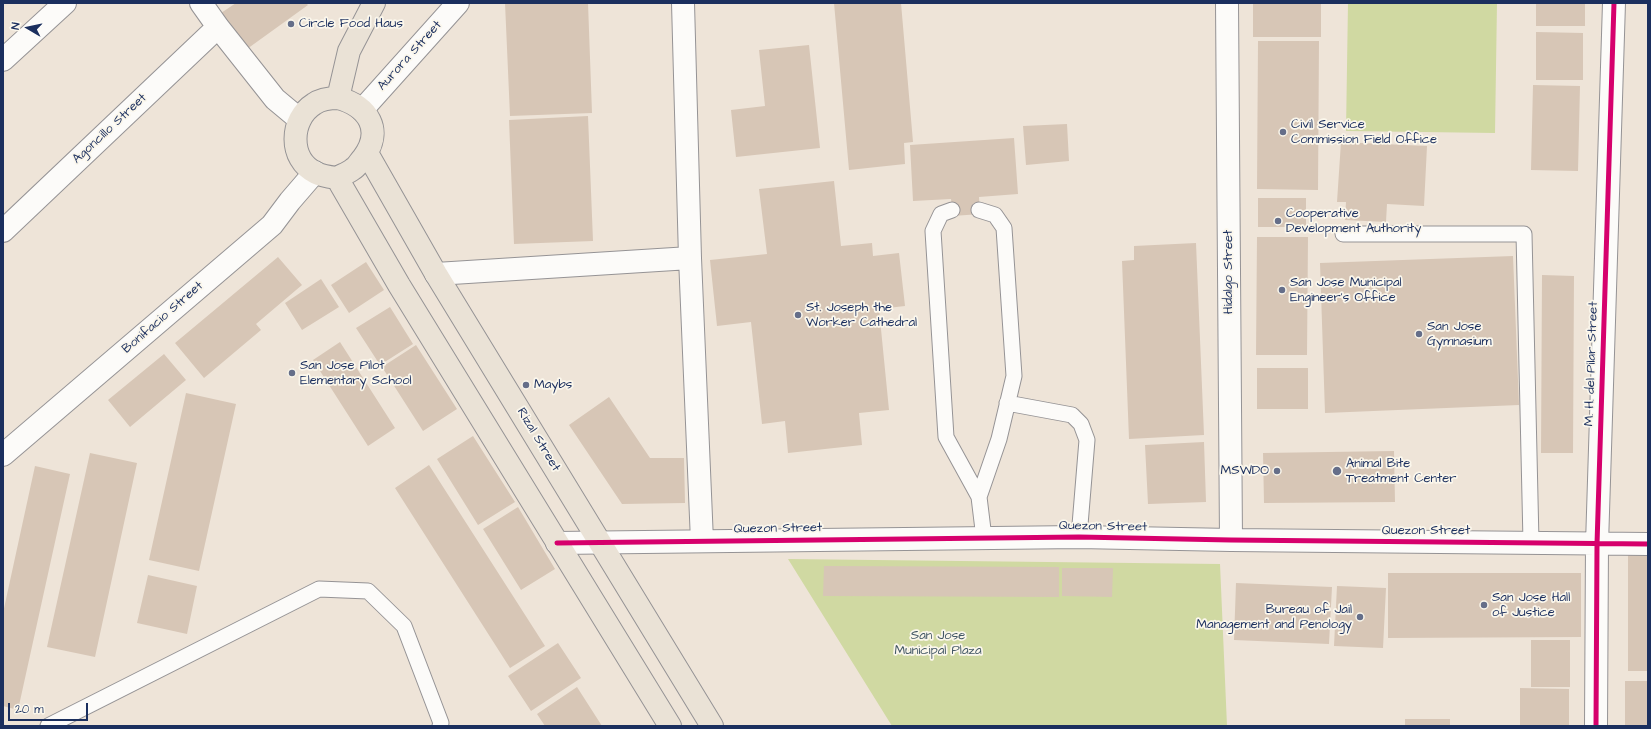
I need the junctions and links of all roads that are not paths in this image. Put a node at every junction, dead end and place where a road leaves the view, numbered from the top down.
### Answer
1 (65, 3) edge
2 (201, 3) edge
3 (374, 3) edge
4 (458, 3) edge
5 (683, 3) edge
6 (1227, 3) edge
7 (1614, 3) edge
8 (218, 27) junction
9 (3, 60) edge
10 (338, 98) junction
11 (362, 110) junction
12 (299, 119) junction
13 (367, 153) junction
14 (315, 172) junction
15 (337, 178) junction
16 (952, 210) dead end
17 (979, 210) dead end
18 (3, 231) edge
19 (1343, 234) dead end
20 (690, 258) junction
21 (436, 274) junction
22 (1007, 403) junction
23 (6, 447) edge
24 (979, 497) junction
25 (1079, 537) junction
26 (984, 538) junction
27 (1231, 540) junction
28 (702, 541) junction
29 (600, 542) junction
30 (1531, 542) junction
31 (557, 543) junction
32 (1597, 544) junction
33 (1648, 544) edge
34 (48, 726) edge
35 (440, 726) edge
36 (670, 726) edge
37 (712, 726) edge
38 (1596, 726) edge

1 - 9 street
2 - 8 street
3 - 10 main road
4 - 11 street, Aurora Street
5 - 20 street
6 - 27 street, Hidalgo Street
7 - 32 street, M. H. del Pilar Street
8 - 12 street
8 - 18 street, Agoncillo Street
10 - 11 main road
10 - 12 main road
11 - 13 main road
12 - 14 main road
13 - 15 main road
13 - 21 main road, Rizal Street
14 - 15 main road
14 - 23 street, Bonifacio Street
15 - 31 main road
16 - 24 lane
17 - 22 lane
19 - 30 lane
20 - 21 street
20 - 28 street
21 - 29 main road, Rizal Street
22 - 24 lane
22 - 25 lane
24 - 26 lane
25 - 26 street, Quezon Street
25 - 27 street, Quezon Street
26 - 28 street, Quezon Street
27 - 30 street, Quezon Street
28 - 29 street, Quezon Street
29 - 31 street, Quezon Street
29 - 37 main road, Rizal Street
30 - 32 street, Quezon Street
31 - 36 main road
32 - 33 street, Quezon Street
32 - 38 street, M. H. del Pilar Street
34 - 35 lane

